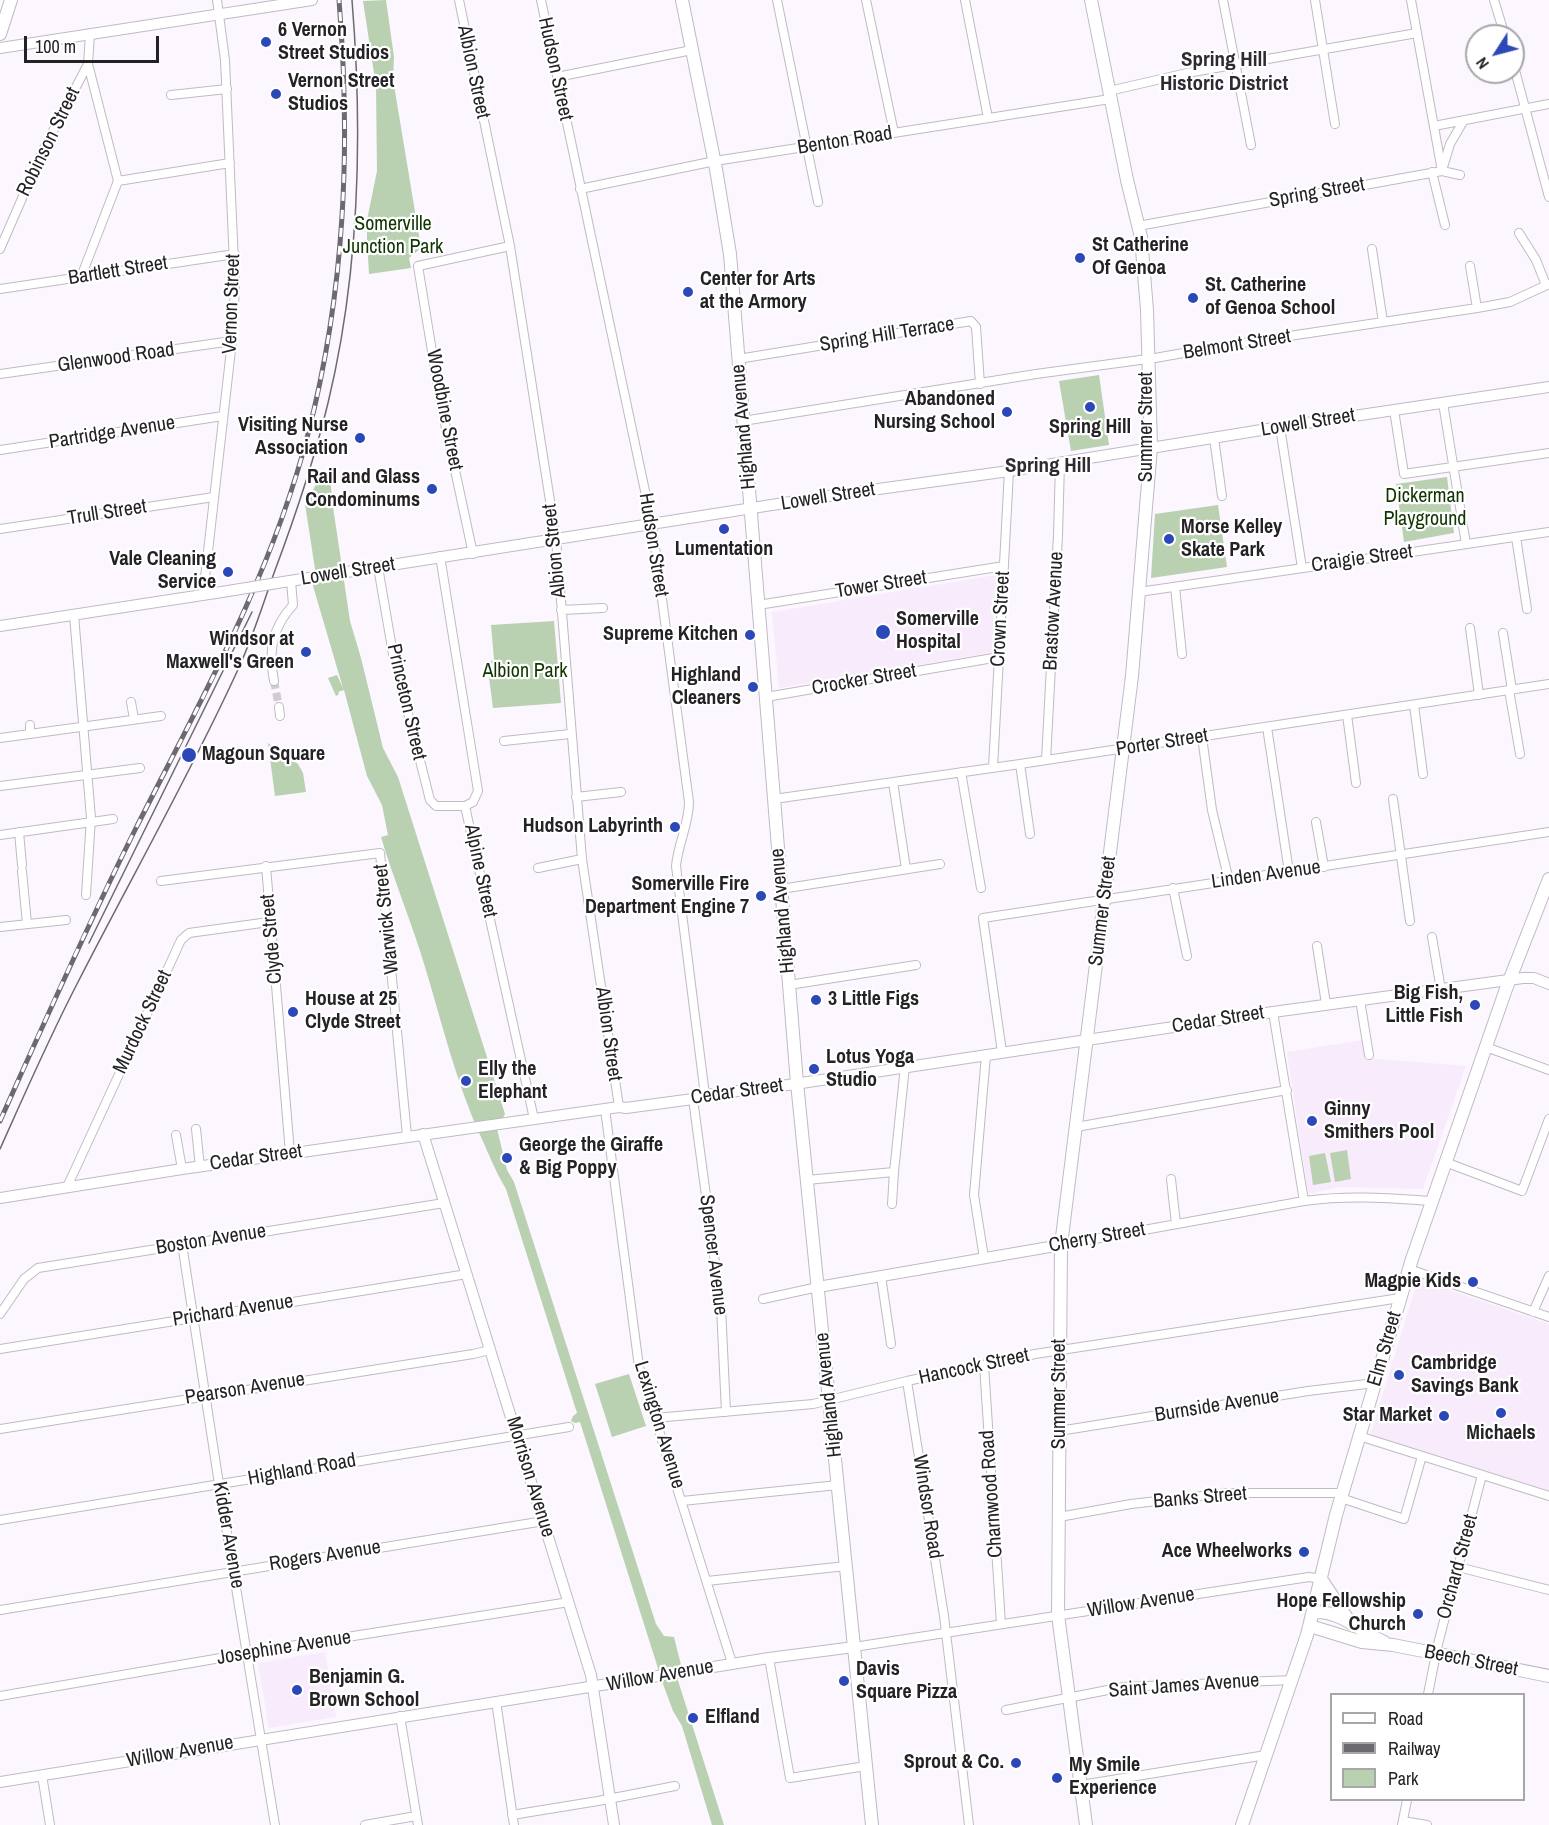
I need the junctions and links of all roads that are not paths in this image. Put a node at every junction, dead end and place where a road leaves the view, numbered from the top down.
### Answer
1 (11, 0) edge
2 (217, 0) edge
3 (312, 0) edge
4 (459, 0) edge
5 (541, 0) edge
6 (682, 0) edge
7 (777, 0) edge
8 (867, 0) edge
9 (965, 0) edge
10 (1091, 0) edge
11 (1223, 0) edge
12 (1315, 0) edge
13 (1411, 0) edge
14 (1494, 0) edge
15 (218, 14) junction
16 (1501, 24) edge
17 (1417, 33) junction
18 (0, 34) edge
19 (90, 34) junction
20 (0, 48) edge
21 (1324, 49) junction
22 (692, 50) junction
23 (88, 64) junction
24 (1236, 65) junction
25 (557, 77) junction
26 (1519, 84) edge
27 (227, 89) junction
28 (171, 95) dead end
29 (1110, 95) junction
30 (1549, 104) edge
31 (1527, 109) junction
32 (988, 118) junction
33 (1464, 120) junction
34 (1335, 124) dead end
35 (1434, 126) junction
36 (894, 133) junction
37 (1251, 145) dead end
38 (806, 147) junction
39 (715, 161) junction
40 (230, 163) junction
41 (1442, 171) junction
42 (1432, 172) junction
43 (1460, 175) dead end
44 (118, 181) junction
45 (580, 189) junction
46 (1549, 197) edge
47 (818, 202) dead end
48 (1444, 225) dead end
49 (1138, 226) junction
50 (1519, 233) dead end
51 (510, 246) junction
52 (0, 249) edge
53 (1372, 249) dead end
54 (235, 254) junction
55 (1470, 266) dead end
56 (81, 277) junction
57 (1548, 284) edge
58 (0, 289) edge
59 (1477, 308) junction
60 (1383, 322) junction
61 (232, 341) junction
62 (738, 359) junction
63 (1147, 359) junction
64 (0, 374) edge
65 (980, 384) junction
66 (1549, 387) edge
67 (1443, 403) junction
68 (1394, 410) junction
69 (223, 416) junction
70 (743, 422) junction
71 (1280, 427) junction
72 (1214, 438) junction
73 (1150, 447) junction
74 (0, 450) edge
75 (1549, 453) edge
76 (1060, 463) junction
77 (1454, 467) junction
78 (1009, 471) junction
79 (214, 496) junction
80 (1221, 496) dead end
81 (750, 510) junction
82 (652, 524) junction
83 (0, 529) edge
84 (1549, 532) edge
85 (1516, 537) junction
86 (556, 538) junction
87 (1466, 544) junction
88 (473, 554) junction
89 (440, 556) junction
90 (1004, 566) junction
91 (378, 567) junction
92 (1302, 568) junction
93 (291, 581) junction
94 (1175, 587) junction
95 (1139, 592) junction
96 (203, 595) junction
97 (758, 604) junction
98 (603, 608) dead end
99 (1527, 609) dead end
100 (561, 610) junction
101 (74, 615) junction
102 (0, 626) edge
103 (1470, 628) dead end
104 (1503, 633) dead end
105 (1182, 654) dead end
106 (999, 657) junction
107 (274, 681) tunnel mouth
108 (1549, 684) edge
109 (1510, 690) junction
110 (1479, 695) junction
111 (766, 697) junction
112 (131, 702) dead end
113 (1414, 705) junction
114 (1347, 715) junction
115 (161, 716) dead end
116 (134, 719) junction
117 (83, 726) junction
118 (1267, 727) junction
119 (570, 734) junction
120 (1202, 737) junction
121 (0, 738) edge
122 (504, 741) dead end
123 (1123, 748) junction
124 (1520, 754) dead end
125 (1046, 760) junction
126 (1020, 764) junction
127 (140, 768) dead end
128 (993, 768) junction
129 (961, 772) junction
130 (87, 774) junction
131 (1423, 774) dead end
132 (893, 782) junction
133 (1356, 783) dead end
134 (0, 786) edge
135 (621, 792) dead end
136 (576, 797) junction
137 (1393, 798) dead end
138 (774, 799) junction
139 (465, 806) junction
140 (113, 819) dead end
141 (89, 822) junction
142 (1316, 822) dead end
143 (19, 832) junction
144 (1549, 832) edge
145 (0, 834) edge
146 (1030, 834) dead end
147 (1401, 855) junction
148 (582, 859) junction
149 (940, 864) dead end
150 (266, 866) junction
151 (538, 867) dead end
152 (1324, 867) junction
153 (906, 869) junction
154 (1289, 872) junction
155 (1549, 879) edge
156 (161, 880) dead end
157 (1228, 881) junction
158 (981, 888) dead end
159 (1173, 888) junction
160 (781, 889) junction
161 (86, 895) dead end
162 (1105, 898) junction
163 (66, 920) dead end
164 (1410, 921) dead end
165 (270, 922) junction
166 (27, 924) junction
167 (0, 927) edge
168 (1432, 937) dead end
169 (1317, 946) dead end
170 (1187, 956) dead end
171 (916, 965) dead end
172 (1510, 979) junction
173 (1549, 984) edge
174 (789, 985) junction
175 (1441, 990) junction
176 (1360, 1000) junction
177 (1326, 1004) junction
178 (1273, 1012) junction
179 (1087, 1040) junction
180 (1486, 1047) junction
181 (1002, 1052) junction
182 (986, 1055) junction
183 (1369, 1055) dead end
184 (904, 1066) junction
185 (1549, 1070) edge
186 (797, 1083) junction
187 (1287, 1090) junction
188 (705, 1095) junction
189 (693, 1099) junction
190 (619, 1107) junction
191 (605, 1109) junction
192 (534, 1119) junction
193 (1549, 1119) edge
194 (1076, 1127) junction
195 (196, 1129) dead end
196 (423, 1134) junction
197 (176, 1135) dead end
198 (407, 1136) junction
199 (290, 1153) junction
200 (1445, 1162) junction
201 (200, 1167) junction
202 (182, 1169) junction
203 (894, 1172) junction
204 (1171, 1179) dead end
205 (807, 1180) junction
206 (67, 1187) junction
207 (0, 1198) edge
208 (1304, 1201) junction
209 (1432, 1201) junction
210 (444, 1203) junction
211 (892, 1204) dead end
212 (1176, 1224) junction
213 (182, 1244) junction
214 (1061, 1245) junction
215 (984, 1258) junction
216 (1409, 1269) junction
217 (467, 1274) junction
218 (881, 1276) junction
219 (1549, 1276) edge
220 (818, 1287) junction
221 (1400, 1298) junction
222 (763, 1299) dead end
223 (1533, 1312) junction
224 (0, 1314) edge
225 (193, 1317) junction
226 (1549, 1317) edge
227 (891, 1344) dead end
228 (0, 1349) edge
229 (490, 1350) junction
230 (1060, 1350) junction
231 (984, 1365) junction
232 (907, 1381) junction
233 (1375, 1383) junction
234 (206, 1395) junction
235 (830, 1400) junction
236 (726, 1412) junction
237 (655, 1418) junction
238 (569, 1427) dead end
239 (0, 1429) edge
240 (1059, 1431) junction
241 (516, 1435) junction
242 (1359, 1436) junction
243 (1422, 1456) junction
244 (1482, 1475) junction
245 (219, 1484) junction
246 (838, 1485) junction
247 (1341, 1496) junction
248 (1549, 1496) edge
249 (682, 1501) junction
250 (1059, 1517) junction
251 (0, 1520) edge
252 (544, 1521) junction
253 (846, 1566) junction
254 (1458, 1567) junction
255 (234, 1571) junction
256 (1321, 1579) junction
257 (707, 1581) junction
258 (1549, 1590) edge
259 (569, 1602) junction
260 (0, 1610) edge
261 (1314, 1612) junction
262 (1059, 1615) junction
263 (1352, 1623) junction
264 (1001, 1624) junction
265 (1310, 1626) junction
266 (945, 1633) junction
267 (1393, 1646) junction
268 (854, 1647) junction
269 (248, 1653) junction
270 (1436, 1654) junction
271 (769, 1658) junction
272 (732, 1664) junction
273 (1549, 1676) edge
274 (1293, 1680) junction
275 (594, 1687) junction
276 (1428, 1693) edge
277 (0, 1696) edge
278 (1070, 1698) junction
279 (496, 1701) junction
280 (1006, 1710) dead end
281 (400, 1716) junction
282 (261, 1738) junction
283 (1266, 1755) junction
284 (866, 1766) junction
285 (42, 1775) junction
286 (0, 1782) edge
287 (675, 1785) dead end
288 (1081, 1785) junction
289 (611, 1798) junction
290 (1407, 1801) edge
291 (512, 1815) junction
292 (417, 1821) edge
293 (1402, 1823) edge
294 (50, 1825) edge
295 (275, 1825) edge
296 (365, 1825) edge
297 (513, 1825) edge
298 (614, 1825) edge
299 (872, 1825) edge
300 (969, 1825) edge
301 (1086, 1825) edge
302 (1242, 1825) edge
303 (1427, 1825) edge

1 - 18 main road
2 - 15 street, Vernon Street
3 - 15 street
4 - 51 street, Albion Street
5 - 25 street, Hudson Street
6 - 22 main road, Highland Avenue
7 - 38 street
8 - 36 street
9 - 32 street
10 - 29 main road, Summer Street
11 - 24 street
12 - 21 street
13 - 17 street
14 - 16 street
15 - 19 street
15 - 27 street, Vernon Street
17 - 21 street, Benton Road
17 - 35 street
19 - 20 street
19 - 23 street, Robinson Street
21 - 24 street, Benton Road
21 - 34 street
22 - 25 street
22 - 39 main road, Highland Avenue
23 - 44 street
23 - 52 street, Robinson Street
24 - 29 street, Benton Road
24 - 37 street
25 - 45 street, Hudson Street
26 - 31 street
27 - 28 street
27 - 40 street, Vernon Street
29 - 32 street, Benton Road
29 - 49 main road, Summer Street
30 - 31 street
31 - 33 street
31 - 46 street
32 - 36 street, Benton Road
33 - 35 street
33 - 41 street
35 - 41 street
36 - 38 street, Benton Road
38 - 39 street, Benton Road
38 - 47 street
39 - 45 street, Benton Road
39 - 62 main road, Highland Avenue
40 - 44 street
40 - 54 street, Vernon Street
41 - 42 street, Spring Street
41 - 43 street, Spring Street
42 - 48 street
42 - 49 street, Spring Street
44 - 56 street
45 - 82 street, Hudson Street
49 - 63 main road, Summer Street
50 - 57 street
51 - 86 street, Albion Street
51 - 88 street, Woodbine Street
53 - 60 street
54 - 56 street, Bartlett Street
54 - 61 street, Vernon Street
55 - 59 street
56 - 58 street, Bartlett Street
57 - 59 street, Belmont Street
59 - 60 street, Belmont Street
60 - 63 street, Belmont Street
61 - 64 street, Glenwood Road
61 - 69 street, Vernon Street
62 - 65 street, Spring Hill Terrace
62 - 70 main road, Highland Avenue
63 - 65 street, Belmont Street
63 - 73 main road, Summer Street
65 - 70 street, Belmont Street
66 - 67 street, Lowell Street
67 - 68 street, Lowell Street
67 - 77 street
68 - 71 street, Lowell Street
68 - 77 street
69 - 74 street, Partridge Avenue
69 - 79 street, Vernon Street
70 - 81 main road, Highland Avenue
71 - 72 street, Lowell Street
71 - 92 street
72 - 73 street, Lowell Street
72 - 80 street
73 - 76 street, Lowell Street
73 - 95 main road, Summer Street
75 - 77 street
76 - 78 street, Lowell Street
76 - 125 street, Brastow Avenue
77 - 87 street
78 - 81 street, Lowell Street
78 - 90 street, Crown Street
79 - 83 street, Trull Street
79 - 96 street, Vernon Street
81 - 82 street, Lowell Street
81 - 97 main road, Highland Avenue
82 - 86 street, Lowell Street
82 - 188 street, Hudson Street
84 - 85 street, Craigie Street
85 - 87 street, Craigie Street
85 - 99 street
86 - 88 street, Lowell Street
86 - 100 street, Albion Street
87 - 92 street, Craigie Street
88 - 89 street, Lowell Street
89 - 91 street, Lowell Street
89 - 139 street, Alpine Street
90 - 97 street, Tower Street
90 - 106 street, Crown Street
91 - 93 street, Lowell Street
91 - 139 street, Princeton Street
92 - 94 street, Craigie Street
93 - 96 street, Lowell Street, bridge
93 - 107 street
94 - 95 street, Craigie Street
94 - 105 street
95 - 123 main road, Summer Street
96 - 101 street, Lowell Street
97 - 111 main road, Highland Avenue
98 - 100 street
100 - 119 street, Albion Street
101 - 102 street, Lowell Street
101 - 117 street
103 - 110 street
104 - 109 street
106 - 111 street, Crocker Street
106 - 128 street, Crown Street
108 - 109 street, Porter Street
109 - 110 street, Porter Street
109 - 124 street
110 - 113 street, Porter Street
111 - 138 main road, Highland Avenue
112 - 116 street
113 - 114 street, Porter Street
113 - 131 street
114 - 118 street, Porter Street
114 - 133 street
115 - 116 street
116 - 117 street
117 - 121 street
117 - 130 street
118 - 120 street, Porter Street
118 - 154 street
119 - 122 street
119 - 136 street, Albion Street
120 - 123 street, Porter Street
120 - 157 street
123 - 125 street, Porter Street
123 - 162 main road, Summer Street
125 - 126 street, Porter Street
126 - 128 street, Porter Street
126 - 146 street
127 - 130 street
128 - 129 street, Porter Street
129 - 132 street, Porter Street
129 - 158 street
130 - 134 street
130 - 141 street
132 - 138 street, Porter Street
132 - 153 street
135 - 136 street
136 - 148 street, Albion Street
137 - 147 street
138 - 160 main road, Highland Avenue
139 - 192 street, Alpine Street
140 - 141 street
141 - 143 street
141 - 161 street
142 - 152 street
143 - 145 street
143 - 166 street
144 - 147 street, Linden Avenue
147 - 152 street, Linden Avenue
147 - 164 street
148 - 151 street
148 - 190 street, Albion Street
149 - 153 street
150 - 156 street, Clyde Street
150 - 165 street, Clyde Street
150 - 198 street, Warwick Street
152 - 154 street, Linden Avenue
153 - 160 street
154 - 157 street, Linden Avenue
155 - 172 main road, Elm Street
157 - 159 street, Linden Avenue
159 - 162 street, Linden Avenue
159 - 170 street
160 - 174 main road, Highland Avenue
162 - 179 main road, Summer Street
162 - 181 street, Linden Avenue
163 - 166 street
165 - 199 street, Clyde Street
165 - 206 street, Murdock Street
166 - 167 street
168 - 175 street
169 - 177 street
171 - 174 street
172 - 173 street, Cedar Street
172 - 175 street, Cedar Street
172 - 180 main road, Elm Street
174 - 186 main road, Highland Avenue
175 - 176 street, Cedar Street
176 - 177 street, Cedar Street
176 - 183 street
177 - 178 street, Cedar Street
178 - 179 street, Cedar Street
178 - 187 street
179 - 181 street, Cedar Street
179 - 194 main road, Summer Street
180 - 185 street
180 - 200 main road, Elm Street
181 - 182 street, Cedar Street
182 - 184 street, Cedar Street
182 - 215 street
184 - 186 street, Cedar Street
184 - 203 street
186 - 188 street, Cedar Street
186 - 205 main road, Highland Avenue
187 - 194 street
187 - 208 street
188 - 189 street, Cedar Street
189 - 190 street, Cedar Street
189 - 236 street, Spencer Avenue
190 - 191 street, Cedar Street
191 - 192 street, Cedar Street
191 - 237 street, Lexington Avenue
192 - 196 street, Cedar Street
193 - 200 street
194 - 214 main road, Summer Street
195 - 201 street
196 - 198 street, Cedar Street
196 - 210 street, Morrison Avenue
197 - 202 street
198 - 199 street, Cedar Street
199 - 201 street, Cedar Street
200 - 209 main road, Elm Street
201 - 202 street, Cedar Street
202 - 206 street, Cedar Street
203 - 205 street
203 - 211 street
204 - 212 street
205 - 220 main road, Highland Avenue
206 - 207 street, Cedar Street
208 - 209 street, Cherry Street
208 - 212 street, Cherry Street
209 - 216 main road, Elm Street
210 - 213 street, Boston Avenue
210 - 217 street, Morrison Avenue
212 - 214 street, Cherry Street
213 - 224 street, Boston Avenue
213 - 225 street, Kidder Avenue
214 - 215 street, Cherry Street
214 - 230 main road, Summer Street
215 - 218 street, Cherry Street
216 - 221 main road, Elm Street
216 - 223 street
217 - 225 street, Prichard Avenue
217 - 229 street, Morrison Avenue
218 - 220 street, Cherry Street
218 - 227 street
219 - 223 street
220 - 222 street, Cherry Street
220 - 235 main road, Highland Avenue
221 - 230 street, Hancock Street
221 - 233 main road, Elm Street
223 - 226 street
225 - 228 street, Prichard Avenue
225 - 234 street, Kidder Avenue
229 - 234 street, Pearson Avenue
229 - 241 street, Morrison Avenue
230 - 231 street, Hancock Street
230 - 240 main road, Summer Street
231 - 232 street, Hancock Street
231 - 264 street, Charnwood Road
232 - 235 street, Hancock Street
232 - 266 street, Windsor Road
233 - 240 street, Burnside Avenue
233 - 242 main road, Elm Street
234 - 239 street, Pearson Avenue
234 - 245 street, Kidder Avenue
235 - 236 street, Hancock Street
235 - 246 main road, Highland Avenue
236 - 237 street, Hancock Street
237 - 249 street, Lexington Avenue
238 - 241 street, Highland Road
240 - 250 main road, Summer Street
241 - 245 street, Highland Road
241 - 252 street, Morrison Avenue
242 - 243 street
242 - 247 main road, Elm Street
243 - 244 street
243 - 247 street, Banks Street
244 - 248 street
244 - 254 street, Orchard Street
245 - 251 street, Highland Road
245 - 255 street, Kidder Avenue
246 - 249 street
246 - 253 main road, Highland Avenue
247 - 250 street, Banks Street
247 - 256 main road, Elm Street
249 - 257 street, Lexington Avenue
250 - 262 main road, Summer Street
252 - 255 street, Rogers Avenue
252 - 259 street, Morrison Avenue
253 - 257 street
253 - 268 main road, Highland Avenue
254 - 258 street
254 - 270 street, Orchard Street
255 - 260 street, Rogers Avenue
255 - 269 street, Kidder Avenue
256 - 261 main road, Elm Street
256 - 262 street, Willow Avenue
256 - 263 main road
257 - 272 street, Lexington Avenue
259 - 269 street, Josephine Avenue
259 - 275 street, Morrison Avenue
261 - 263 main road, Beech Street
261 - 265 main road, Elm Street
262 - 264 street, Willow Avenue
262 - 278 main road, Summer Street
263 - 267 main road, Beech Street
264 - 266 street, Willow Avenue
265 - 267 main road, Beech Street
265 - 274 main road, Elm Street
266 - 268 street, Willow Avenue
266 - 300 street, Windsor Road
267 - 270 main road, Beech Street
268 - 271 street, Willow Avenue
268 - 284 main road, Highland Avenue
269 - 277 street, Josephine Avenue
269 - 282 street, Kidder Avenue
270 - 273 main road, Beech Street
270 - 276 street, Orchard Street
271 - 272 street, Willow Avenue
271 - 284 street
272 - 275 street, Willow Avenue
274 - 278 street, Saint James Avenue
274 - 283 main road, Elm Street
275 - 279 street, Willow Avenue
275 - 289 street, Morrison Avenue
278 - 280 street, Saint James Avenue
278 - 288 main road, Summer Street
279 - 281 street, Willow Avenue
279 - 291 street
281 - 282 street, Willow Avenue
281 - 292 street
282 - 285 street, Willow Avenue
282 - 295 street, Kidder Avenue
283 - 288 street
283 - 302 main road, Elm Street
284 - 299 main road, Highland Avenue
285 - 286 street, Willow Avenue
285 - 294 street
287 - 289 street
288 - 301 main road, Summer Street
289 - 291 street
289 - 298 street, Morrison Avenue
290 - 293 street
291 - 297 street
292 - 296 street
293 - 303 street

